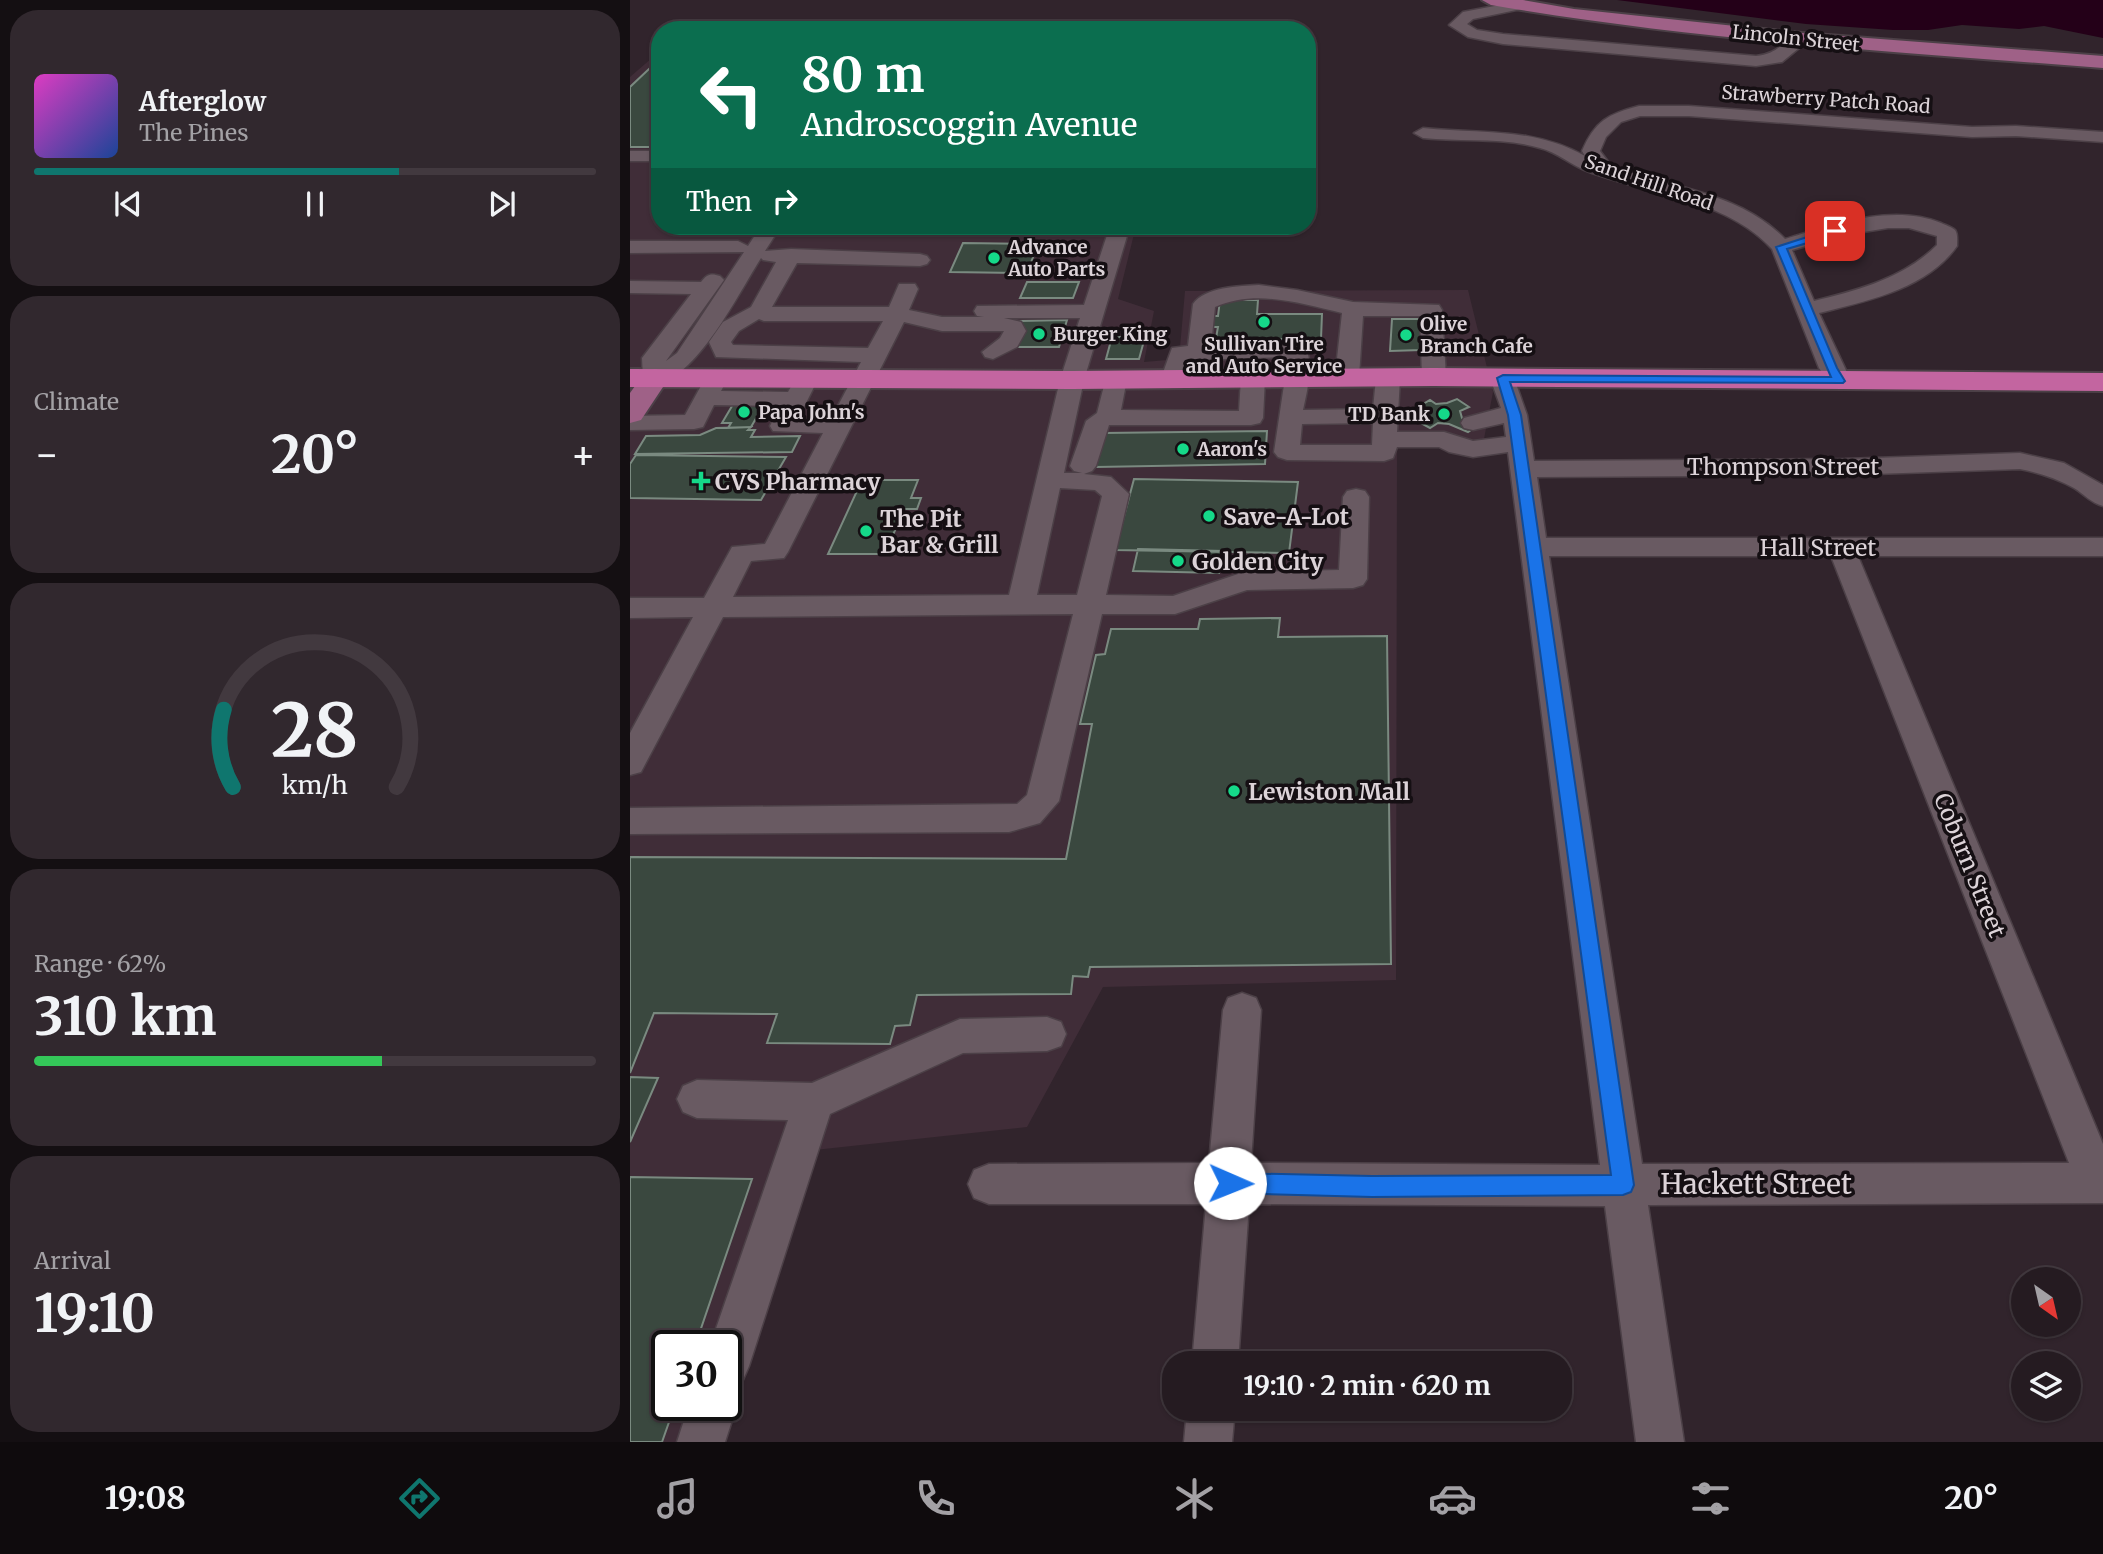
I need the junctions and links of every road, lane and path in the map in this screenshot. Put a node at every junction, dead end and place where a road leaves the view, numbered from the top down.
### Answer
1 (1491, 0) edge
2 (1521, 5) junction
3 (1574, 14) junction
4 (1802, 39) junction
5 (1575, 44) junction
6 (2103, 62) edge
7 (1423, 132) dead end
8 (2103, 137) edge
9 (630, 156) edge
10 (651, 156) edge
11 (1605, 171) junction
12 (751, 235) edge
13 (762, 235) edge
14 (1117, 235) edge
15 (895, 243) dead end
16 (838, 244) dead end
17 (630, 247) edge
18 (1781, 247) junction
19 (745, 251) junction
20 (791, 255) junction
21 (920, 260) dead end
22 (630, 287) edge
23 (707, 288) junction
24 (907, 289) dead end
25 (1353, 309) junction
26 (1807, 310) junction
27 (1092, 312) junction
28 (751, 314) junction
29 (897, 314) junction
30 (945, 317) junction
31 (993, 352) dead end
32 (1199, 352) junction
33 (816, 364) junction
34 (868, 367) junction
35 (1347, 377) junction
36 (1434, 377) junction
37 (643, 378) edge
38 (1388, 378) junction
39 (1503, 378) junction
40 (1115, 379) junction
41 (1173, 379) junction
42 (1072, 380) junction
43 (1839, 381) junction
44 (2103, 382) edge
45 (711, 388) junction
46 (1252, 391) junction
47 (1293, 400) junction
48 (630, 414) edge
49 (1108, 417) junction
50 (630, 423) edge
51 (838, 426) junction
52 (1384, 428) junction
53 (1518, 442) junction
54 (1083, 467) dead end
55 (1049, 480) junction
56 (1356, 497) dead end
57 (2103, 498) edge
58 (1533, 547) junction
59 (1841, 547) junction
60 (2103, 547) edge
61 (1021, 604) junction
62 (1088, 604) junction
63 (630, 608) edge
64 (713, 609) junction
65 (630, 763) edge
66 (630, 821) edge
67 (1242, 1010) dead end
68 (1046, 1034) dead end
69 (697, 1099) dead end
70 (814, 1102) junction
71 (1230, 1183) junction
72 (2100, 1183) edge
73 (989, 1184) dead end
74 (1623, 1185) junction
75 (738, 1330) edge
76 (1216, 1351) edge
77 (708, 1421) edge
78 (1210, 1421) edge
79 (701, 1442) edge
80 (1209, 1442) edge
81 (1660, 1442) edge

1 - 2 main road, Lincoln Street
2 - 3 main road, Lincoln Street
2 - 5 street
3 - 4 main road, Lincoln Street
3 - 5 street
4 - 5 street
4 - 6 main road, Lincoln Street
7 - 11 street, Sand Hill Road
8 - 11 street, Strawberry Patch Road
9 - 10 street
11 - 18 street, Sand Hill Road
12 - 19 street
13 - 19 street
14 - 27 street
15 - 16 street
17 - 19 street
18 - 26 street, Sand Hill Road
18 - 26 street
19 - 20 street
19 - 23 street
19 - 37 street
20 - 21 street
20 - 28 street
22 - 23 street
23 - 37 street
24 - 29 street
25 - 32 street
25 - 35 street
25 - 36 street
26 - 43 street, Sand Hill Road
27 - 30 street
27 - 42 street
28 - 29 street
28 - 33 street
29 - 30 street
29 - 34 street
30 - 31 street
32 - 41 street
32 - 47 street
33 - 34 highway
33 - 45 highway
33 - 51 street
34 - 42 highway
34 - 51 street
35 - 38 highway
35 - 47 highway
36 - 38 highway
36 - 39 highway
37 - 45 highway
37 - 48 main road
38 - 52 street
39 - 43 highway
39 - 53 street
40 - 41 highway
40 - 42 highway
40 - 49 street
41 - 46 highway
42 - 55 street
43 - 44 highway
45 - 50 street
46 - 47 highway
46 - 49 street
47 - 52 street, Thompson Street
47 - 52 street
49 - 54 street
51 - 64 street
52 - 53 street, Thompson Street
53 - 57 street, Thompson Street
53 - 58 street
55 - 61 street
55 - 62 street
56 - 62 street
58 - 59 street, Hall Street
58 - 74 street
59 - 60 street, Hall Street
59 - 72 street, Coburn Street
61 - 62 street
61 - 64 street
62 - 66 street
63 - 64 street
64 - 65 street
67 - 71 street
68 - 70 street
69 - 70 street
70 - 75 street
71 - 73 street, Hackett Street
71 - 74 street, Hackett Street
71 - 76 street
72 - 74 street, Hackett Street
74 - 81 street
77 - 79 street
78 - 80 street

